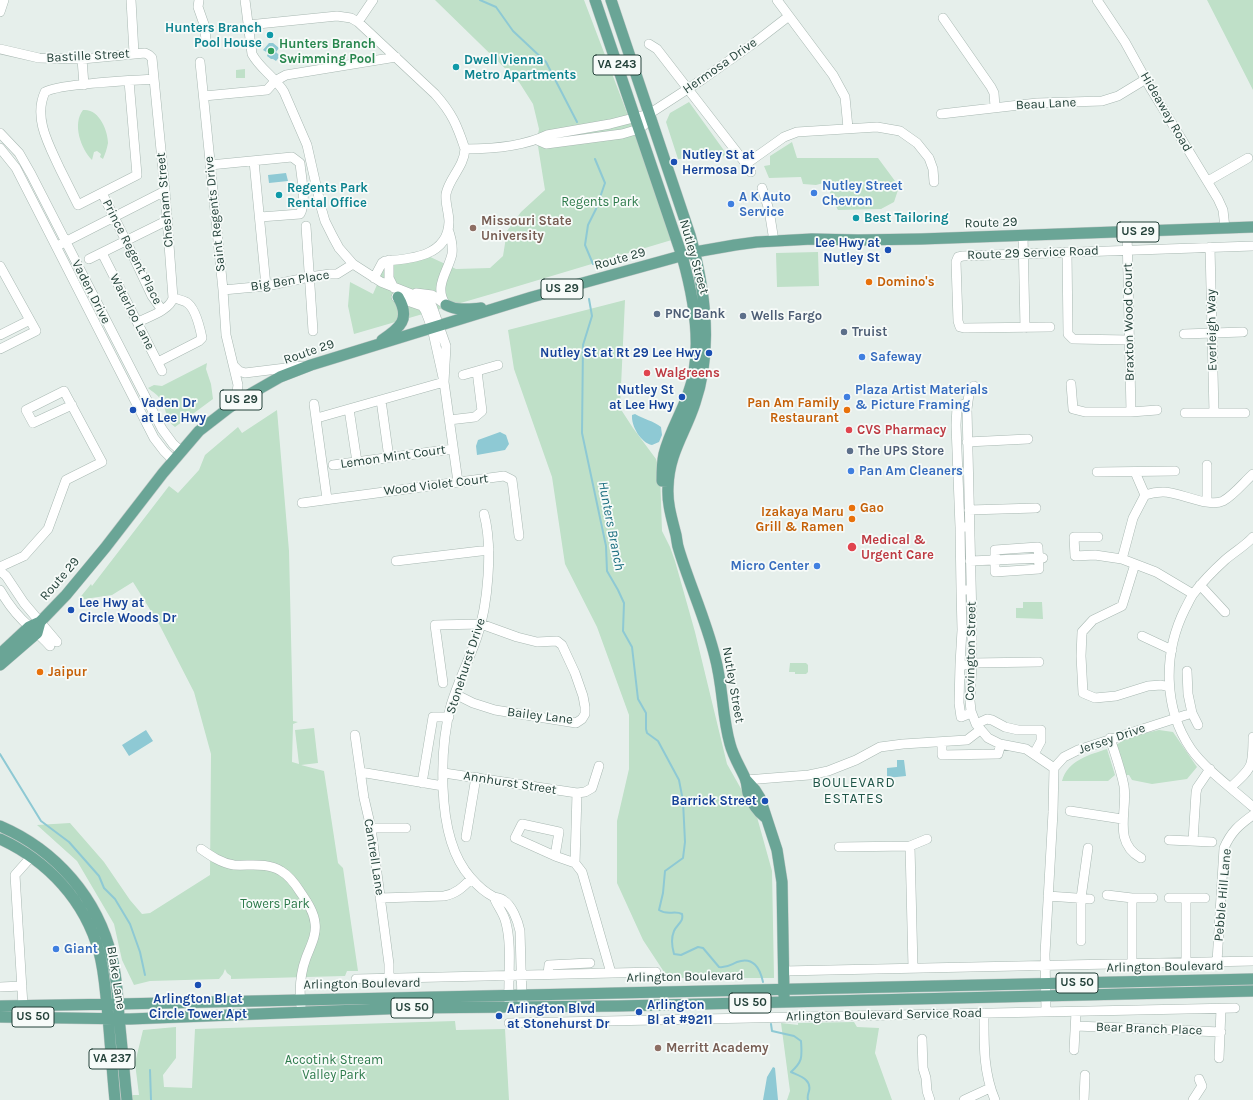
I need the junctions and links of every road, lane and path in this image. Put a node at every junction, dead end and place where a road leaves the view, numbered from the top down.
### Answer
1 (4, 0) edge
2 (131, 0) edge
3 (199, 0) edge
4 (245, 0) edge
5 (373, 0) edge
6 (595, 0) edge
7 (611, 0) edge
8 (777, 0) edge
9 (1097, 0) edge
10 (0, 12) edge
11 (789, 16) junction
12 (943, 18) dead end
13 (358, 22) junction
14 (248, 25) junction
15 (206, 43) dead end
16 (649, 44) dead end
17 (0, 49) edge
18 (134, 54) junction
19 (396, 57) junction
20 (82, 58) junction
21 (152, 58) joint
22 (200, 62) dead end
23 (154, 79) junction
24 (1146, 79) junction
25 (129, 81) junction
26 (275, 81) junction
27 (84, 85) junction
28 (688, 89) junction
29 (204, 96) junction
30 (996, 107) junction
31 (649, 114) junction
32 (941, 114) dead end
33 (634, 118) junction
34 (848, 128) junction
35 (639, 130) junction
36 (0, 133) edge
37 (537, 140) junction
38 (0, 148) edge
39 (465, 149) junction
40 (1248, 158) dead end
41 (254, 161) junction
42 (746, 164) junction
43 (210, 165) junction
44 (752, 172) dead end
45 (1208, 181) junction
46 (934, 182) dead end
47 (762, 188) dead end
48 (165, 191) junction
49 (102, 193) junction
50 (318, 194) junction
51 (303, 196) junction
52 (114, 217) junction
53 (260, 217) junction
54 (168, 220) junction
55 (306, 226) dead end
56 (1253, 227) edge
57 (1225, 228) junction
58 (448, 229) junction
59 (1127, 232) junction
60 (1023, 235) junction
61 (126, 241) junction
62 (774, 241) junction
63 (66, 242) junction
64 (56, 246) junction
65 (1253, 246) edge
66 (1210, 247) junction
67 (1127, 250) junction
68 (695, 252) junction
69 (1067, 252) junction
70 (102, 253) junction
71 (1024, 254) junction
72 (682, 256) junction
73 (89, 259) dead end
74 (388, 263) junction
75 (353, 264) junction
76 (0, 266) edge
77 (309, 277) junction
78 (378, 280) junction
79 (266, 286) junction
80 (223, 290) junction
81 (400, 293) junction
82 (173, 298) junction
83 (510, 304) junction
84 (446, 305) junction
85 (162, 310) junction
86 (30, 320) junction
87 (138, 322) junction
88 (436, 327) junction
89 (1050, 327) dead end
90 (1025, 328) junction
91 (313, 330) dead end
92 (1212, 332) junction
93 (1242, 332) dead end
94 (1184, 334) dead end
95 (0, 335) edge
96 (1129, 340) junction
97 (375, 345) junction
98 (0, 349) edge
99 (158, 362) junction
100 (311, 365) junction
101 (498, 365) dead end
102 (234, 366) junction
103 (162, 371) dead end
104 (477, 371) junction
105 (463, 375) dead end
106 (444, 382) junction
107 (1071, 384) dead end
108 (974, 386) dead end
109 (381, 400) junction
110 (967, 403) junction
111 (314, 404) dead end
112 (72, 405) junction
113 (230, 407) junction
114 (349, 409) junction
115 (1157, 410) dead end
116 (1131, 412) junction
117 (1214, 413) junction
118 (1245, 413) dead end
119 (1185, 414) dead end
120 (317, 418) junction
121 (449, 420) junction
122 (1028, 439) dead end
123 (967, 442) junction
124 (453, 449) junction
125 (181, 452) junction
126 (389, 458) junction
127 (174, 460) junction
128 (357, 462) junction
129 (333, 465) dead end
130 (1207, 465) dead end
131 (1175, 471) dead end
132 (1097, 472) dead end
133 (1135, 472) junction
134 (1253, 474) edge
135 (458, 482) junction
136 (1145, 495) junction
137 (327, 499) junction
138 (1207, 501) junction
139 (302, 502) dead end
140 (1036, 508) dead end
141 (969, 510) junction
142 (484, 514) dead end
143 (965, 527) junction
144 (519, 536) dead end
145 (1253, 536) edge
146 (1098, 537) dead end
147 (678, 548) junction
148 (489, 550) junction
149 (1041, 558) dead end
150 (1122, 559) junction
151 (396, 561) dead end
152 (970, 561) junction
153 (1134, 564) junction
154 (0, 567) edge
155 (0, 571) edge
156 (1200, 586) junction
157 (0, 590) edge
158 (961, 590) junction
159 (971, 590) junction
160 (1193, 594) junction
161 (1225, 612) dead end
162 (481, 624) junction
163 (36, 627) junction
164 (1142, 636) dead end
165 (54, 644) dead end
166 (1172, 650) junction
167 (0, 654) edge
168 (1039, 662) dead end
169 (960, 664) junction
170 (972, 664) junction
171 (0, 665) edge
172 (1187, 671) dead end
173 (443, 683) dead end
174 (1169, 687) junction
175 (455, 694) junction
176 (971, 713) junction
177 (1192, 713) junction
178 (449, 717) junction
179 (1176, 718) junction
180 (1198, 725) dead end
181 (978, 727) junction
182 (355, 735) dead end
183 (1253, 737) edge
184 (1110, 738) junction
185 (942, 742) junction
186 (1001, 744) junction
187 (1034, 754) junction
188 (599, 766) dead end
189 (1054, 768) junction
190 (1210, 769) junction
191 (360, 772) junction
192 (444, 773) junction
193 (476, 777) junction
194 (746, 780) junction
195 (422, 783) junction
196 (443, 786) junction
197 (1231, 787) junction
198 (577, 793) junction
199 (1253, 807) edge
200 (1070, 811) dead end
201 (1253, 815) edge
202 (1122, 819) junction
203 (0, 826) edge
204 (371, 828) junction
205 (406, 828) dead end
206 (466, 837) dead end
207 (0, 839) edge
208 (927, 839) dead end
209 (1169, 840) dead end
210 (1192, 841) junction
211 (1212, 842) dead end
212 (839, 846) dead end
213 (910, 846) junction
214 (1088, 848) dead end
215 (201, 849) dead end
216 (554, 856) junction
217 (31, 857) junction
218 (1141, 858) dead end
219 (574, 863) junction
220 (471, 879) junction
221 (1107, 895) dead end
222 (1048, 896) junction
223 (494, 897) junction
224 (380, 898) junction
225 (1132, 898) junction
226 (1153, 898) dead end
227 (1168, 898) dead end
228 (1186, 898) junction
229 (1205, 898) dead end
230 (1086, 899) junction
231 (1081, 941) dead end
232 (1217, 962) junction
233 (1253, 962) edge
234 (1186, 963) junction
235 (590, 964) dead end
236 (1132, 964) junction
237 (1045, 965) junction
238 (913, 968) junction
239 (784, 971) junction
240 (656, 972) dead end
241 (612, 973) junction
242 (548, 974) junction
243 (508, 975) junction
244 (521, 975) junction
245 (389, 979) junction
246 (1253, 979) edge
247 (356, 980) dead end
248 (1045, 983) junction
249 (22, 986) junction
250 (0, 987) edge
251 (784, 989) junction
252 (1253, 991) edge
253 (509, 995) junction
254 (522, 995) junction
255 (1045, 995) junction
256 (300, 1000) junction
257 (784, 1002) junction
258 (119, 1004) junction
259 (107, 1005) junction
260 (0, 1006) edge
261 (23, 1006) junction
262 (522, 1006) junction
263 (509, 1007) junction
264 (1234, 1008) dead end
265 (1221, 1009) junction
266 (1046, 1012) junction
267 (1076, 1012) junction
268 (302, 1013) junction
269 (984, 1013) junction
270 (0, 1017) edge
271 (784, 1018) junction
272 (114, 1019) junction
273 (509, 1023) dead end
274 (1076, 1026) junction
275 (1221, 1032) junction
276 (922, 1039) dead end
277 (1074, 1050) dead end
278 (1219, 1058) dead end
279 (1085, 1075) dead end
280 (1199, 1079) dead end
281 (990, 1088) junction
282 (115, 1100) edge
283 (127, 1100) edge
284 (930, 1100) edge
285 (964, 1100) edge
286 (995, 1100) edge
287 (1084, 1100) edge
288 (1193, 1100) edge

1 - 10 street
2 - 18 street
3 - 15 street
4 - 14 street
5 - 13 street
6 - 33 main road, Nutley Street / VA 243
7 - 31 main road, Nutley Street / VA 243
8 - 11 street
9 - 24 street, Hideaway Road
11 - 28 street, Hermosa Drive
11 - 34 street
12 - 30 street
13 - 14 street
13 - 19 street
14 - 26 street
16 - 28 street
17 - 20 street, Bastille Street
18 - 20 street, Bastille Street
18 - 21 street, Bastille Street
19 - 26 street
19 - 39 street
20 - 27 street
21 - 23 street, Chesham Street
22 - 29 street, Saint Regents Drive
23 - 25 street
23 - 48 street, Chesham Street
24 - 30 street, Beau Lane
24 - 45 street, Hideaway Road
25 - 27 street
25 - 49 street
26 - 29 street
26 - 50 street
27 - 49 street
28 - 31 street, Hermosa Drive
28 - 42 street
29 - 43 street, Saint Regents Drive
30 - 32 street, Beau Lane
31 - 33 street, Hermosa Drive
31 - 35 street, Hermosa Drive
31 - 68 main road, Nutley Street / VA 243
33 - 35 main road, Nutley Street / VA 243
33 - 37 street, Hermosa Drive
34 - 42 street
34 - 46 street
35 - 37 street, Hermosa Drive
35 - 72 main road, Nutley Street / VA 243
36 - 63 street, Vaden Drive
37 - 39 street, Hermosa Drive
38 - 64 street, Vaden Drive
39 - 58 street
40 - 45 street
41 - 43 street
41 - 51 street
41 - 53 street
42 - 44 street
43 - 80 street, Saint Regents Drive
45 - 57 street, Hideaway Road
47 - 62 street
48 - 52 street
48 - 54 street, Chesham Street
49 - 52 street, Prince Regent Place
50 - 51 street
50 - 75 street
51 - 53 street
52 - 61 street, Prince Regent Place
52 - 63 street
53 - 79 street
54 - 61 street
54 - 82 street, Chesham Street
55 - 77 street
56 - 57 main road, Route 29 / US 29
57 - 59 main road, Route 29 / US 29
58 - 74 street
58 - 84 street
59 - 60 main road, Route 29 / US 29
59 - 67 street, Braxton Wood Court
60 - 62 main road, Route 29 / US 29
60 - 71 street
61 - 70 street
61 - 85 street, Prince Regent Place
62 - 68 main road, Route 29 / US 29
63 - 64 street
63 - 125 street, Vaden Drive
64 - 127 street, Vaden Drive
65 - 66 street, Route 29 Service Road
66 - 67 street, Route 29 Service Road
66 - 92 street, Everleigh Way
67 - 69 street, Route 29 Service Road
67 - 96 street, Braxton Wood Court
68 - 72 main road, Route 29 / US 29
68 - 147 main road, Nutley Street
69 - 71 street, Route 29 Service Road
69 - 96 street
70 - 73 street
70 - 87 street, Waterloo Lane
71 - 90 street
71 - 90 street, Route 29 Service Road
72 - 83 main road, Route 29 / US 29
72 - 147 main road, Nutley Street
74 - 78 street
74 - 81 street
75 - 77 street, Big Ben Place
75 - 78 street
76 - 86 street
77 - 79 street, Big Ben Place
77 - 91 street
78 - 81 street
79 - 80 street, Big Ben Place
80 - 102 street, Saint Regents Drive
81 - 84 street
81 - 88 street
81 - 97 main road
82 - 85 street
82 - 99 street
83 - 84 main road
83 - 88 main road, Route 29 / US 29
85 - 87 street
86 - 95 street
86 - 98 street
87 - 99 street, Waterloo Lane
88 - 97 main road, Route 29 / US 29
88 - 106 street
89 - 90 street
92 - 93 street
92 - 94 street
92 - 117 street, Everleigh Way
96 - 116 street, Braxton Wood Court
97 - 100 main road, Route 29 / US 29
99 - 103 street, Waterloo Lane
100 - 102 street
100 - 113 main road, Route 29 / US 29
101 - 104 street
102 - 113 street, Saint Regents Drive
104 - 105 street
104 - 121 street
106 - 109 street
106 - 121 street
107 - 116 street
108 - 110 street, Covington Street
109 - 114 street
109 - 126 street
110 - 123 street, Covington Street
110 - 143 street
111 - 120 street
112 - 112 street
112 - 154 street
113 - 125 main road, Route 29 / US 29
114 - 120 street
114 - 128 street
115 - 116 street
117 - 118 street
117 - 119 street
120 - 137 street
121 - 124 street
122 - 123 street
123 - 141 street, Covington Street
124 - 126 street, Lemon Mint Court
124 - 135 street
125 - 127 main road, Route 29 / US 29
126 - 128 street, Lemon Mint Court
127 - 163 main road, Route 29 / US 29
128 - 129 street, Lemon Mint Court
130 - 138 street
131 - 133 street
132 - 133 street
133 - 136 street
134 - 138 street
135 - 137 street, Wood Violet Court
135 - 144 street, Wood Violet Court
136 - 138 street
136 - 150 street
137 - 139 street, Wood Violet Court
140 - 141 street
141 - 143 street, Covington Street
142 - 148 street, Stonehurst Drive
143 - 152 street, Covington Street
143 - 158 street
145 - 156 street
146 - 150 street
147 - 194 main road, Nutley Street
148 - 151 street
148 - 162 street, Stonehurst Drive
149 - 152 street
150 - 153 street
152 - 159 street, Covington Street
153 - 160 street
153 - 174 street
155 - 163 street
156 - 160 street
156 - 161 street
157 - 163 street
158 - 159 street
158 - 169 street
159 - 170 street, Covington Street
160 - 166 street
162 - 173 street
162 - 175 street, Stonehurst Drive
162 - 175 street, Bailey Lane
163 - 165 street
163 - 167 main road, Route 29 / US 29
163 - 171 main road, Route 29 / US 29
164 - 166 street
166 - 174 street
168 - 170 street
169 - 170 street
169 - 176 street
170 - 176 street, Covington Street
172 - 177 street
174 - 179 street
175 - 178 street, Stonehurst Drive
176 - 181 street, Covington Street
177 - 179 street, Jersey Drive
177 - 180 street
178 - 192 street, Stonehurst Drive
178 - 195 street
179 - 184 street, Jersey Drive
179 - 190 street
181 - 185 street
181 - 186 street, Covington Street
181 - 187 street
182 - 191 street, Cantrell Lane
183 - 197 street
184 - 189 street, Jersey Drive
184 - 202 street
185 - 186 street
185 - 194 street
186 - 187 street, Covington Street
187 - 189 street, Covington Street
188 - 198 street
189 - 222 street
190 - 197 street
190 - 210 street
191 - 195 street
191 - 204 street, Cantrell Lane
192 - 193 street, Annhurst Street
192 - 196 street, Stonehurst Drive
193 - 198 street, Annhurst Street
193 - 206 street
194 - 239 main road, Nutley Street
195 - 196 street
196 - 220 street, Stonehurst Drive
197 - 199 street
198 - 219 street
200 - 202 street
201 - 232 street, Pebble Hill Lane
202 - 218 street
203 - 258 main road, Blake Lane
204 - 205 street
204 - 224 street, Cantrell Lane
207 - 217 main road, Blake Lane
208 - 213 street
209 - 210 street
210 - 211 street
212 - 213 street
213 - 238 street
214 - 230 street
215 - 256 street
216 - 216 street
216 - 219 street
217 - 249 street
217 - 259 main road, Blake Lane
219 - 241 street
220 - 223 street, Stonehurst Drive
220 - 224 street
221 - 225 street
222 - 230 street
222 - 237 street
223 - 243 street, Stonehurst Drive
223 - 244 street, Stonehurst Drive
224 - 245 street, Cantrell Lane
225 - 226 street
225 - 236 street
227 - 228 street
228 - 229 street
228 - 234 street
230 - 231 street
232 - 233 street
232 - 234 street
234 - 236 street
235 - 242 street
236 - 237 street
237 - 238 street
237 - 248 street
238 - 239 street
239 - 251 main road, Nutley Street
240 - 241 street
241 - 242 street
242 - 244 street
243 - 244 street
243 - 245 street
243 - 253 street, Stonehurst Drive
244 - 254 street, Stonehurst Drive
245 - 247 street
246 - 248 main road, Arlington Boulevard / US 50
248 - 251 main road, Arlington Boulevard / US 50
248 - 255 street
249 - 250 street
249 - 261 street
251 - 254 main road, Arlington Boulevard / US 50
251 - 257 main road, Nutley Street
252 - 255 main road, Arlington Boulevard / US 50
253 - 254 main road, Arlington Boulevard / US 50
253 - 256 main road, Arlington Boulevard / US 50
253 - 263 street, Stonehurst Drive
254 - 262 street, Stonehurst Drive
255 - 257 main road, Arlington Boulevard / US 50
255 - 266 street
256 - 258 main road, Arlington Boulevard / US 50
256 - 268 street
257 - 262 main road, Arlington Boulevard / US 50
257 - 271 street, Nutley Street
258 - 259 main road, US 50
258 - 272 main road, VA 237
259 - 261 main road, US 50
259 - 272 main road, Blake Lane
260 - 261 main road, US 50
262 - 263 main road, Arlington Boulevard / US 50
263 - 268 main road, Arlington Boulevard / US 50
264 - 265 street, Arlington Boulevard Service Road
265 - 267 street, Arlington Boulevard Service Road
265 - 275 street, Bear Branch Place
266 - 267 street, Arlington Boulevard Service Road
266 - 269 street, Arlington Boulevard Service Road
267 - 274 street
268 - 272 main road, Arlington Boulevard / US 50
269 - 271 street, Arlington Boulevard Service Road
269 - 281 street
270 - 272 main road, US 50
271 - 273 street, Arlington Boulevard Service Road
272 - 282 main road, VA 237
272 - 283 main road, VA 237
274 - 275 street, Bear Branch Place
274 - 277 street
275 - 278 street, Bear Branch Place
276 - 284 street
279 - 287 street
280 - 288 street
281 - 285 street
281 - 286 street

